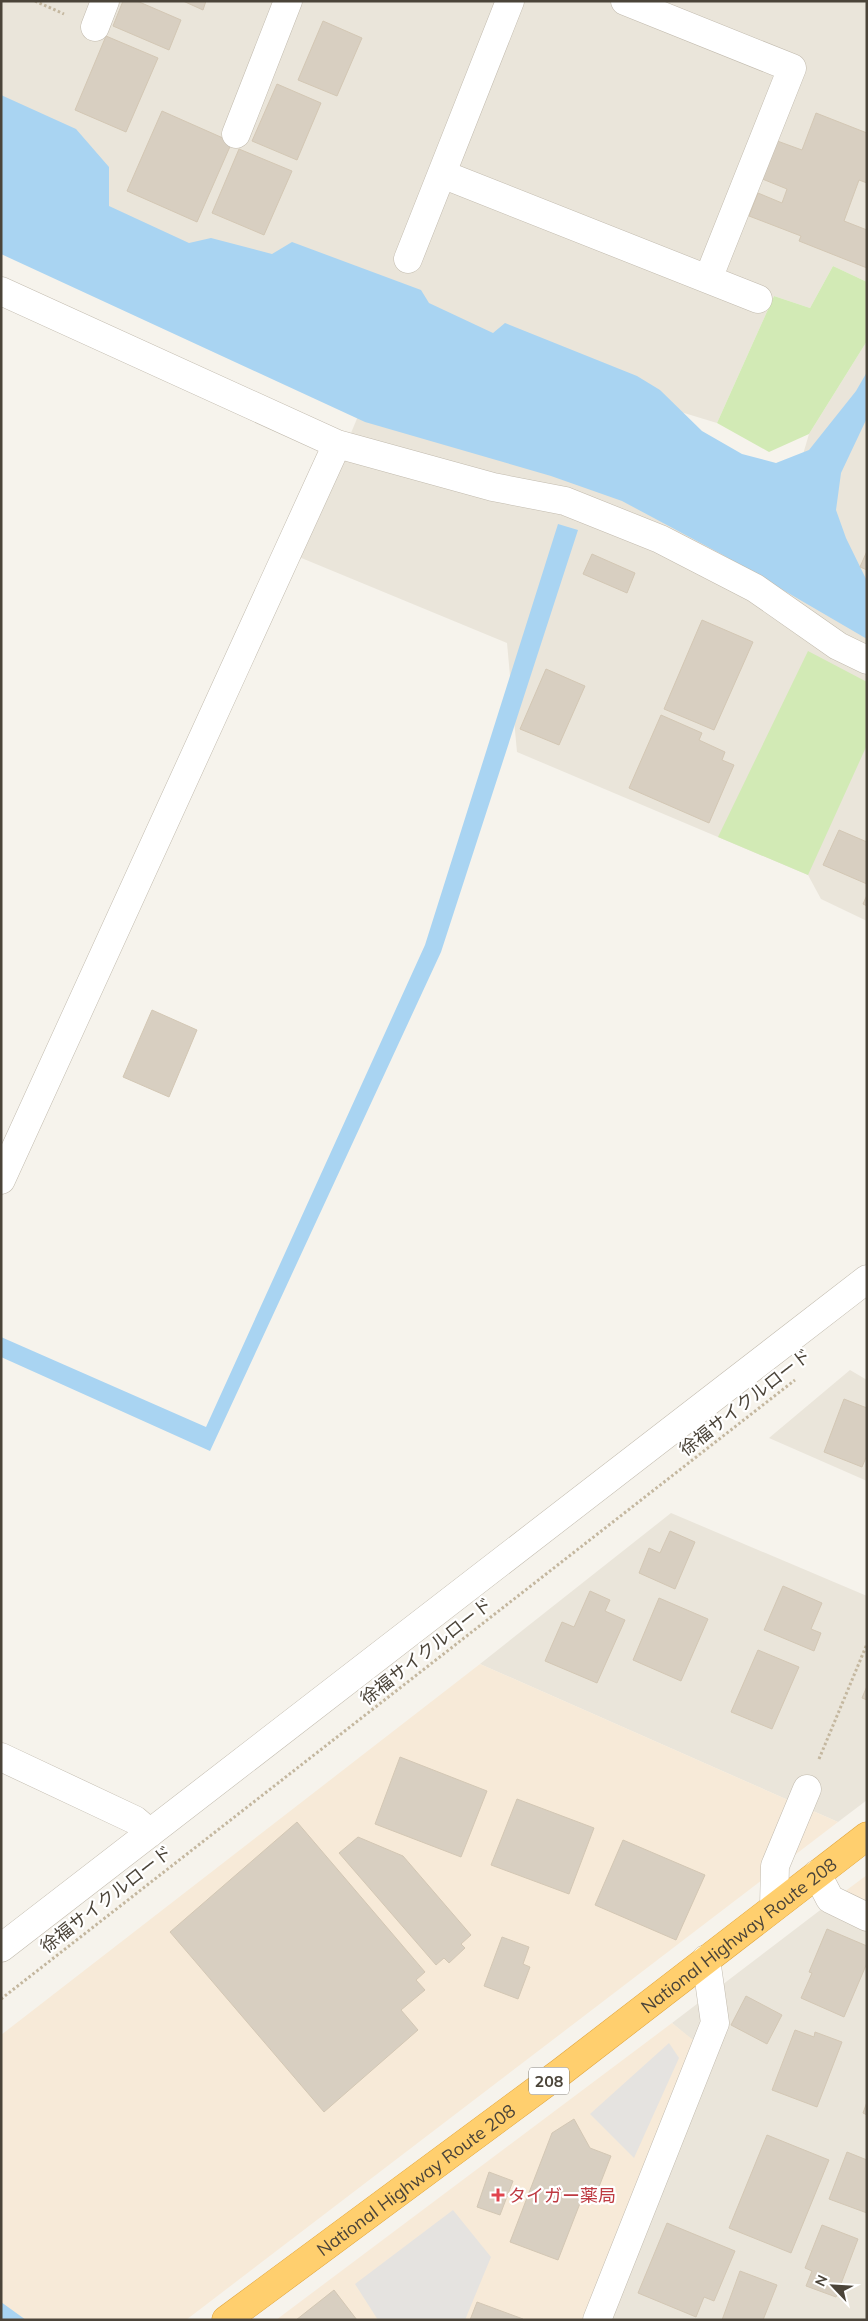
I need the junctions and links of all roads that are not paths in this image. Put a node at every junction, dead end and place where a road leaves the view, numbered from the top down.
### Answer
1 (105, 1) edge
2 (288, 1) edge
3 (510, 1) edge
4 (624, 1) edge
5 (94, 27) dead end
6 (236, 134) dead end
7 (442, 174) junction
8 (408, 259) dead end
9 (708, 279) junction
10 (1, 291) edge
11 (758, 298) dead end
12 (337, 444) junction
13 (867, 660) edge
14 (1, 1180) edge
15 (867, 1279) edge
16 (1, 1757) edge
17 (806, 1790) road end
18 (150, 1833) junction
19 (867, 1836) edge
20 (817, 1874) junction
21 (774, 1906) junction
22 (867, 1916) edge
23 (1, 1948) edge
24 (706, 1959) junction
25 (226, 2320) edge
26 (596, 2320) edge

1 - 5 street
2 - 6 street
3 - 7 street
4 - 9 street
7 - 8 street
7 - 9 street
9 - 11 street
10 - 12 street
12 - 13 street
12 - 14 street
15 - 18 street
16 - 18 street
17 - 21 street
18 - 23 street
19 - 20 highway, National Highway Route 208 / 208
20 - 21 highway, National Highway Route 208 / 208
20 - 22 street
21 - 24 highway, National Highway Route 208 / 208
24 - 25 highway, National Highway Route 208 / 208
24 - 26 street

